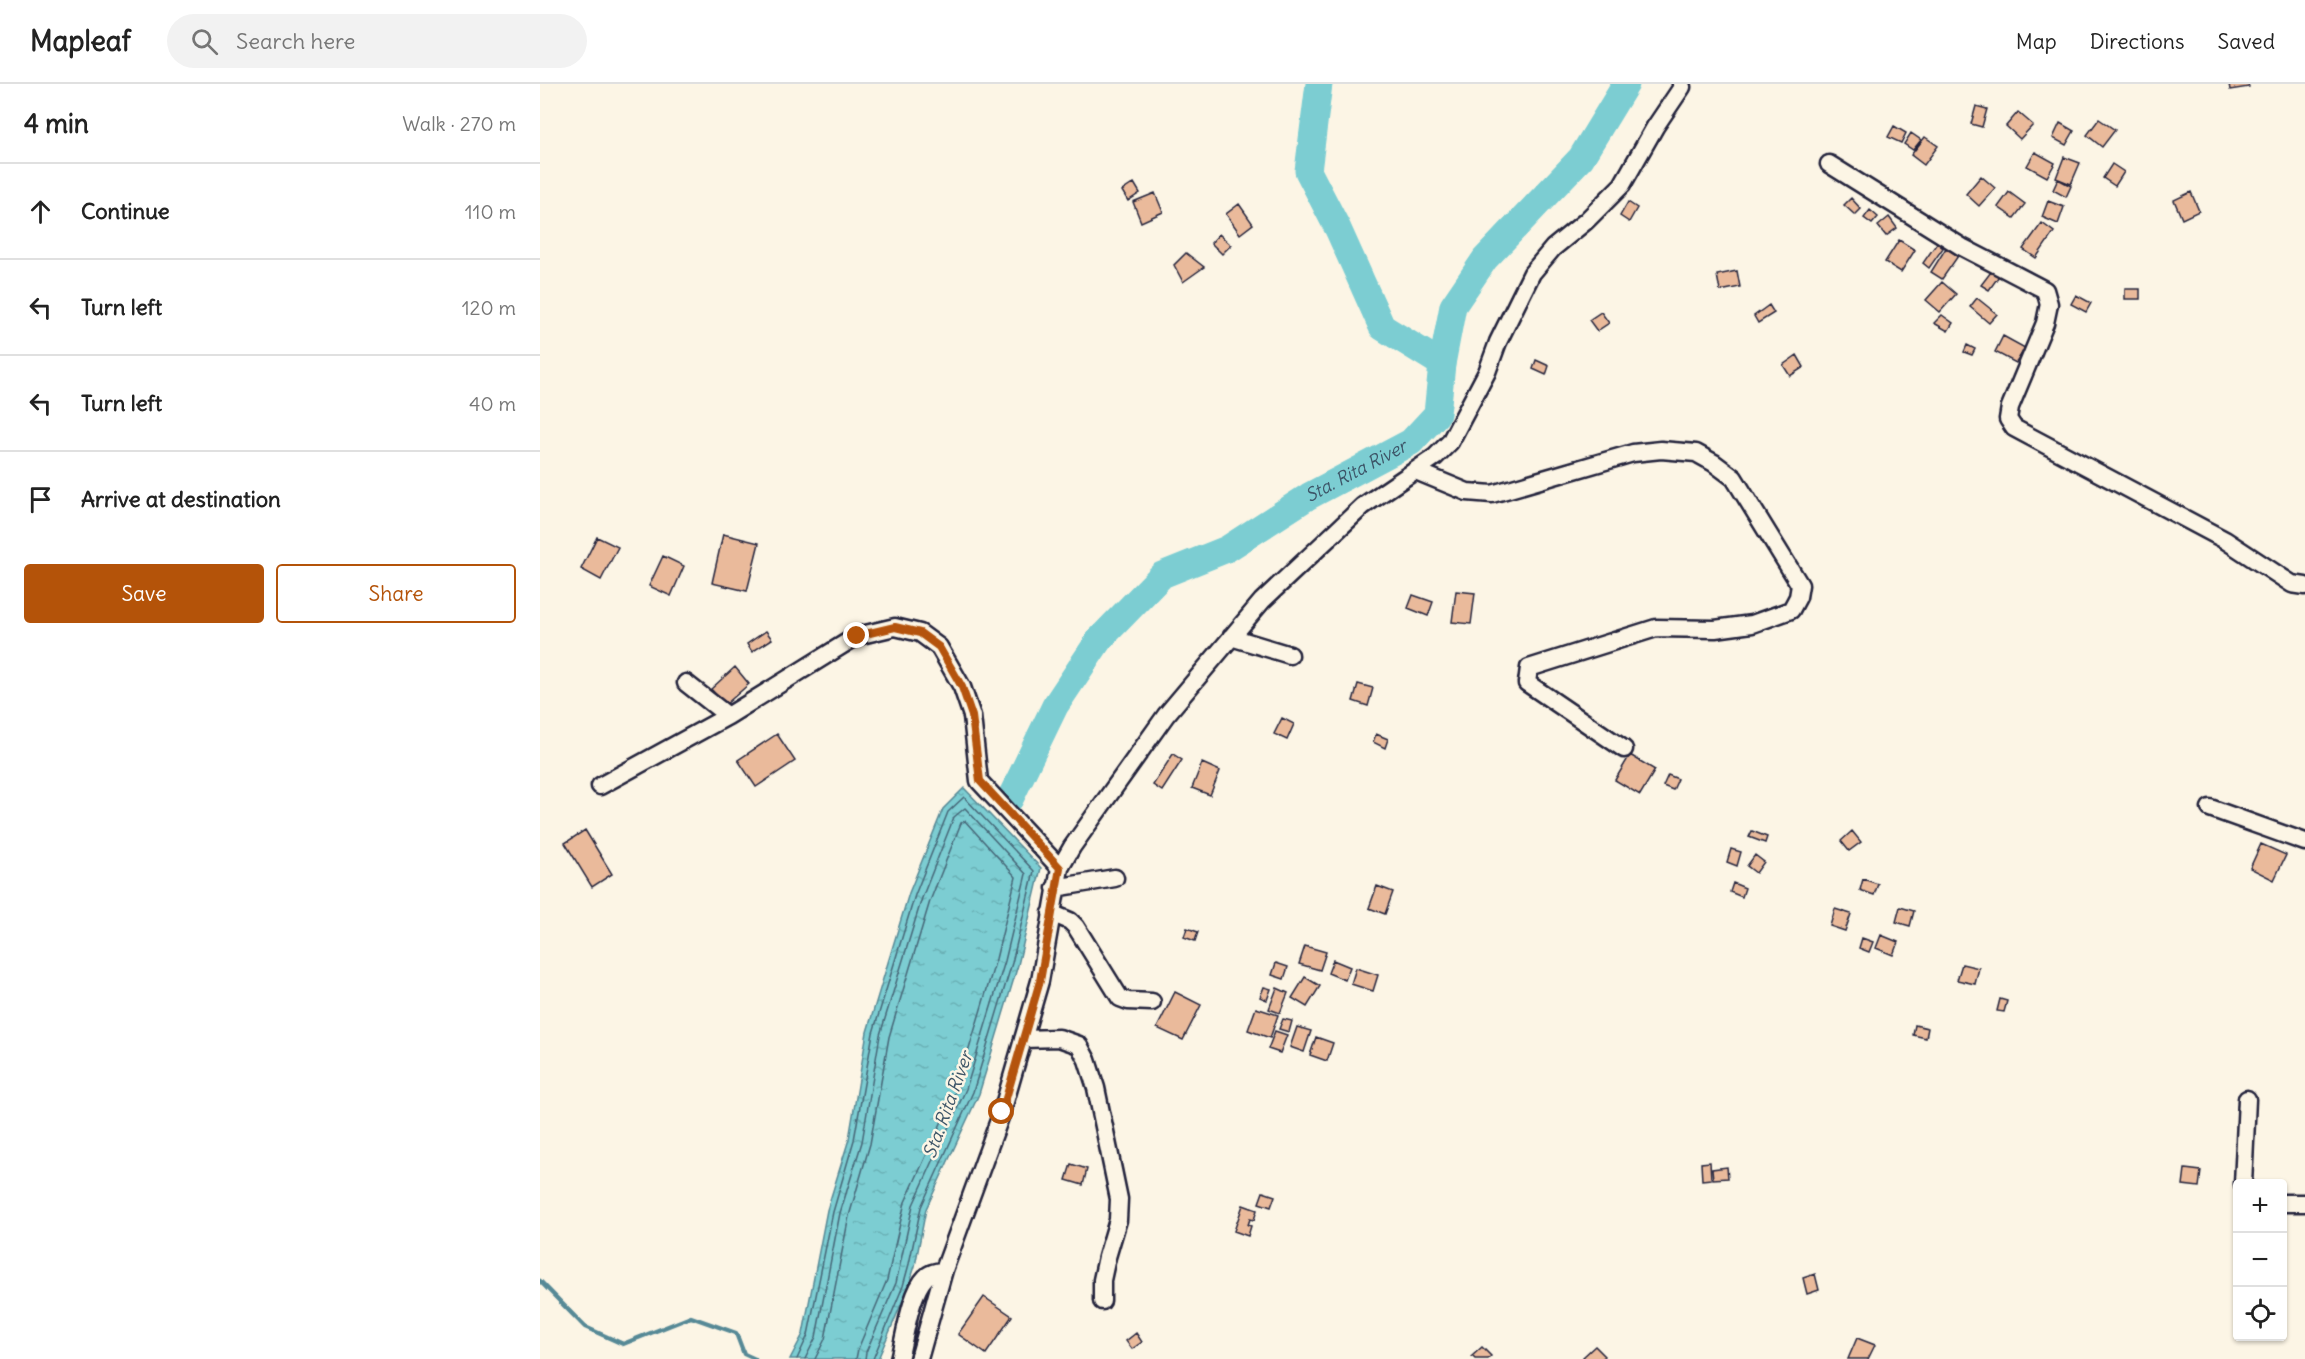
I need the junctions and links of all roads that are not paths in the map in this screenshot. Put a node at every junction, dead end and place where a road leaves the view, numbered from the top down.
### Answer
1 (1682, 85) edge
2 (1828, 164) dead end
3 (1416, 471) junction
4 (2305, 586) edge
5 (1232, 637) junction
6 (1290, 656) dead end
7 (686, 683) dead end
8 (728, 716) junction
9 (1624, 749) dead end
10 (600, 786) dead end
11 (2210, 808) dead end
12 (2305, 842) edge
13 (1060, 868) junction
14 (1115, 878) dead end
15 (1055, 888) junction
16 (1052, 913) junction
17 (1152, 1002) dead end
18 (1023, 1039) junction
19 (2247, 1099) dead end
20 (2243, 1179) edge
21 (2287, 1203) edge
22 (2305, 1203) edge
23 (944, 1270) junction
24 (1102, 1301) dead end
25 (900, 1359) edge
26 (919, 1359) edge

1 - 3 street
2 - 4 street
3 - 5 street
3 - 9 street
5 - 6 street
5 - 13 street
7 - 8 street
8 - 10 street
8 - 13 street
11 - 12 street
13 - 15 street
14 - 15 street
15 - 16 street
16 - 17 street
16 - 18 street
18 - 23 street
18 - 24 street
19 - 20 street
21 - 22 street
23 - 25 street
23 - 26 street

